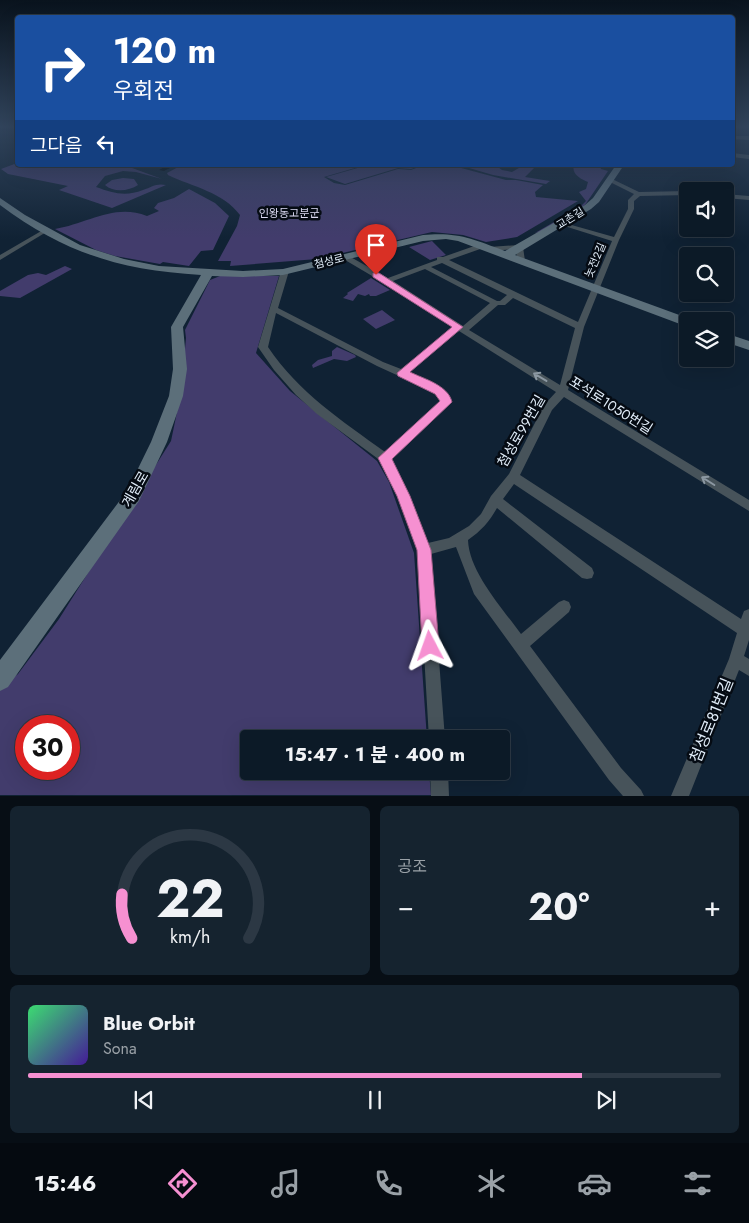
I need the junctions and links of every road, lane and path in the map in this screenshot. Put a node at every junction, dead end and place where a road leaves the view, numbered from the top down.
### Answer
1 (619, 167) edge
2 (610, 180) junction
3 (679, 193) edge
4 (638, 194) junction
5 (734, 197) edge
6 (749, 198) edge
7 (0, 201) edge
8 (561, 224) junction
9 (45, 231) junction
10 (616, 240) junction
11 (484, 247) junction
12 (519, 247) junction
13 (506, 255) junction
14 (344, 257) junction
15 (0, 258) edge
16 (440, 259) junction
17 (521, 261) junction
18 (424, 266) junction
19 (285, 271) junction
20 (208, 273) junction
21 (387, 281) junction
22 (595, 288) junction
23 (513, 294) junction
24 (496, 303) junction
25 (274, 309) junction
26 (679, 320) edge
27 (580, 327) junction
28 (461, 328) junction
29 (734, 340) edge
30 (749, 346) edge
31 (402, 373) junction
32 (563, 391) junction
33 (385, 458) junction
34 (513, 477) junction
35 (495, 500) junction
36 (749, 506) edge
37 (462, 536) junction
38 (424, 550) junction
39 (586, 573) dead end
40 (564, 607) dead end
41 (746, 623) edge
42 (520, 646) junction
43 (736, 659) junction
44 (749, 668) edge
45 (0, 680) edge
46 (436, 730) edge
47 (439, 780) edge
48 (440, 796) edge
49 (635, 796) edge
50 (680, 796) edge

1 - 2 street, 교촌길
2 - 4 street
2 - 8 street, 교촌길
3 - 4 street
4 - 10 street, 놋전2길
5 - 6 street
7 - 9 street, 첨성로
8 - 10 street
8 - 12 street, 교촌길
9 - 15 street
9 - 20 street, 첨성로
10 - 22 street, 놋전2길
11 - 12 street
11 - 13 street, 첨성로
11 - 14 street, 첨성로
11 - 16 street
12 - 13 street, 교촌길
12 - 17 street
13 - 17 street, 첨성로
14 - 19 street, 첨성로
14 - 21 street, 포석로1050번길
16 - 18 street
16 - 23 street
17 - 22 street, 첨성로
18 - 21 street
18 - 24 street
19 - 20 street, 첨성로
19 - 25 street
20 - 45 street, 계림로
21 - 28 street, 포석로1050번길
22 - 26 street, 첨성로
22 - 27 street, 첨성로99번길
23 - 24 street
23 - 27 street
24 - 28 street
25 - 31 street
25 - 33 street
27 - 32 street, 첨성로99번길
28 - 31 street
32 -> 28 street, 포석로1050번길
29 - 30 street
31 - 33 street
32 - 34 street, 첨성로99번길
36 -> 32 street, 포석로1050번길
33 - 38 street
34 - 35 street, 첨성로99번길
34 - 41 street
35 - 37 street, 첨성로99번길
35 - 39 street
37 - 38 street, 첨성로99번길
37 - 42 street
38 - 46 street
40 - 42 street
41 - 43 street, 첨성로81번길
42 - 49 street
43 - 44 street
43 - 50 street, 첨성로81번길
47 - 48 street

